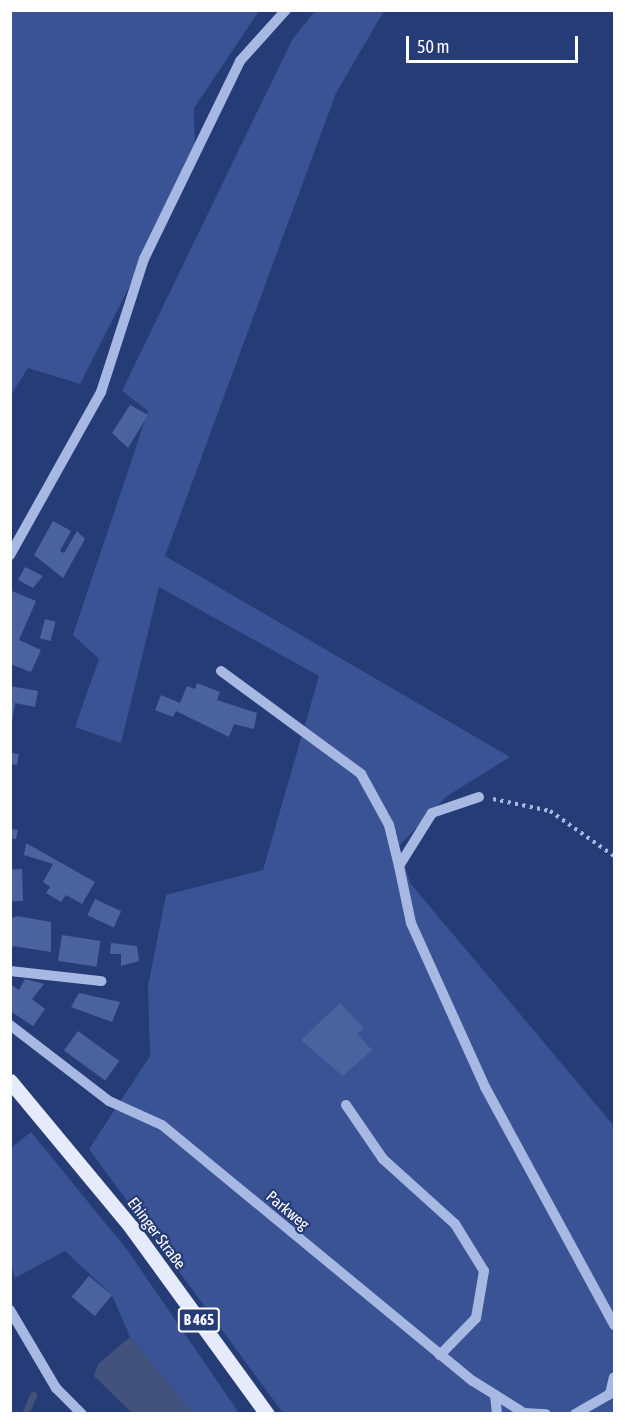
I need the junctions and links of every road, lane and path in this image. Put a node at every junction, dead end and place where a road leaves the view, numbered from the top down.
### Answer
1 (286, 10) edge
2 (10, 555) edge
3 (221, 671) dead end
4 (479, 797) joint
5 (615, 856) edge
6 (399, 866) junction
7 (10, 971) edge
8 (101, 981) dead end
9 (10, 1025) edge
10 (10, 1081) edge
11 (346, 1106) dead end
12 (10, 1310) edge
13 (615, 1324) edge
14 (440, 1355) junction
15 (615, 1377) edge
16 (495, 1395) junction
17 (82, 1413) edge
18 (267, 1413) edge
19 (497, 1413) edge
20 (546, 1413) edge
21 (575, 1413) edge

1 - 2 street
3 - 6 street
4 - 5 path
4 - 6 street
6 - 13 street
7 - 8 street
9 - 14 street, Parkweg
10 - 18 main road, Ehinger Straße / B 465
11 - 14 street
12 - 17 street
14 - 16 street, Parkweg
15 - 21 street
16 - 19 street
16 - 20 street, Parkweg

